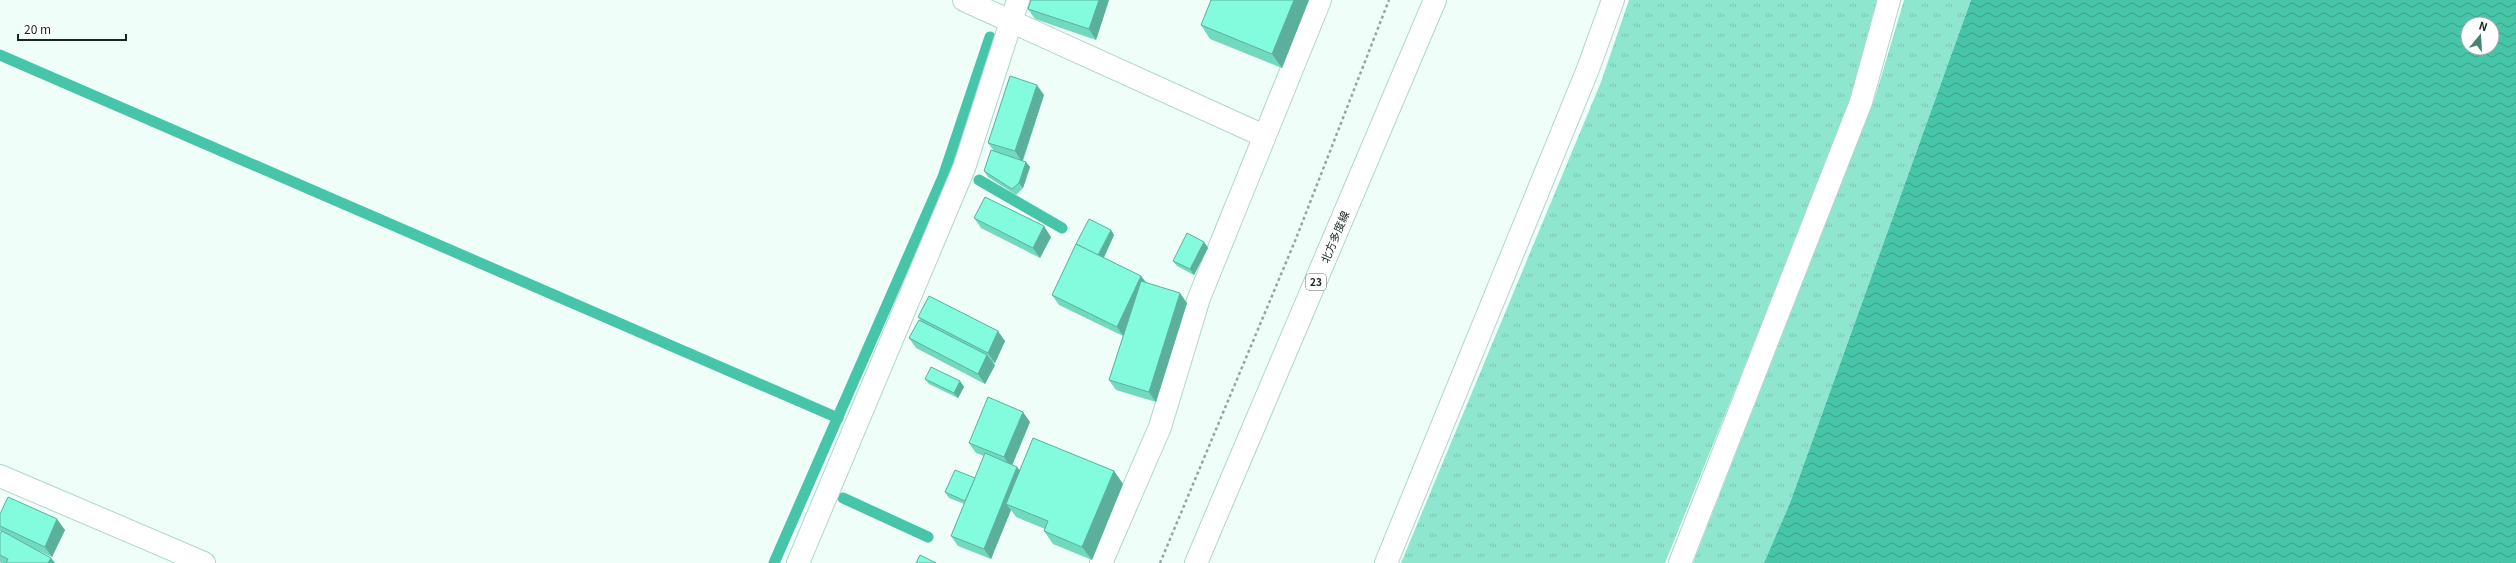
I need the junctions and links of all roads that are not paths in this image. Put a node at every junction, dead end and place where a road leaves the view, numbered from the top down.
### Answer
1 (964, 0) edge
2 (1018, 0) edge
3 (1320, 0) edge
4 (1613, 0) edge
5 (1889, 0) edge
6 (1434, 2) edge
7 (1013, 21) junction
8 (1264, 136) junction
9 (0, 476) edge
10 (204, 563) edge
11 (798, 563) edge
12 (1101, 563) edge
13 (1196, 563) edge
14 (1386, 563) edge
15 (1680, 563) edge

1 - 7 street
2 - 7 street
3 - 8 street
4 - 14 street
5 - 15 street
6 - 13 street, 北方多度線 / 23
7 - 8 street
7 - 11 street
8 - 12 street
9 - 10 street

